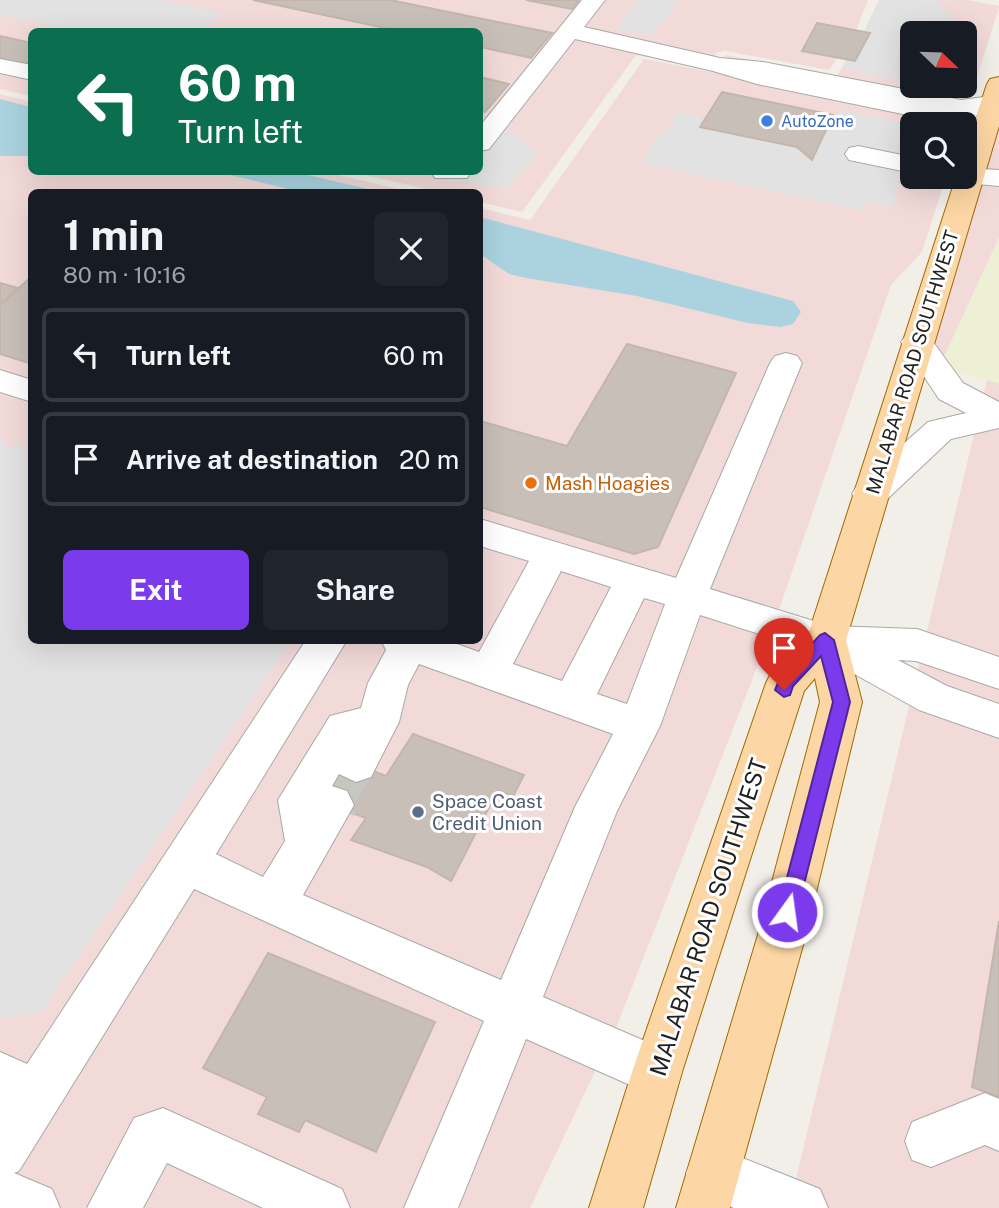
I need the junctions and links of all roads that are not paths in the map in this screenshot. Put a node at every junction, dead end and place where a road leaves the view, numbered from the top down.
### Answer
1 (594, 0) edge
2 (569, 31) junction
3 (0, 65) edge
4 (720, 65) junction
5 (28, 72) edge
6 (996, 93) edge
7 (483, 139) edge
8 (982, 140) junction
9 (858, 154) dead end
10 (900, 163) edge
11 (978, 178) edge
12 (917, 342) junction
13 (786, 363) dead end
14 (0, 381) edge
15 (28, 390) edge
16 (999, 416) edge
17 (870, 494) junction
18 (483, 533) edge
19 (551, 555) junction
20 (634, 580) junction
21 (687, 597) junction
22 (825, 640) junction
23 (325, 644) edge
24 (406, 644) edge
25 (413, 644) edge
26 (489, 671) junction
27 (999, 673) edge
28 (572, 702) junction
29 (999, 721) edge
30 (378, 722) junction
31 (639, 726) junction
32 (356, 764) tunnel mouth
33 (332, 805) tunnel mouth
34 (308, 844) junction
35 (186, 862) junction
36 (272, 904) junction
37 (514, 1010) junction
38 (657, 1072) junction
39 (19, 1086) edge
40 (999, 1125) edge
41 (932, 1141) dead end
42 (0, 1152) edge
43 (708, 1190) edge
44 (0, 1194) edge
45 (33, 1208) edge
46 (114, 1208) edge
47 (323, 1208) edge
48 (431, 1208) edge
49 (616, 1208) edge
50 (801, 1208) edge

1 - 2 lane
2 - 4 lane
2 - 7 lane
3 - 5 lane
4 - 6 lane
4 - 8 lane
6 - 8 main road, MALABAR ROAD SOUTHWEST
8 - 11 main road, MALABAR ROAD SOUTHWEST
9 - 10 lane
11 - 12 main road, MALABAR ROAD SOUTHWEST
12 - 16 lane
12 - 17 main road, MALABAR ROAD SOUTHWEST
13 - 21 lane
14 - 15 lane
16 - 17 lane
17 - 22 main road, MALABAR ROAD SOUTHWEST
18 - 19 lane
19 - 20 lane
19 - 26 lane
20 - 21 lane
20 - 28 lane
21 - 22 lane
21 - 31 lane
22 - 27 lane
22 - 29 lane
22 - 38 main road, MALABAR ROAD SOUTHWEST
22 - 43 main road
23 - 35 lane
24 - 30 lane
25 - 26 lane
26 - 28 lane
28 - 31 lane
30 - 32 lane
30 - 34 lane
31 - 37 lane
33 - 34 lane
34 - 36 lane
35 - 36 lane
35 - 39 lane
36 - 37 lane
37 - 38 lane
37 - 48 lane
38 - 49 main road, MALABAR ROAD SOUTHWEST
39 - 42 lane
40 - 41 lane
43 - 50 lane
44 - 45 lane
46 - 47 lane

